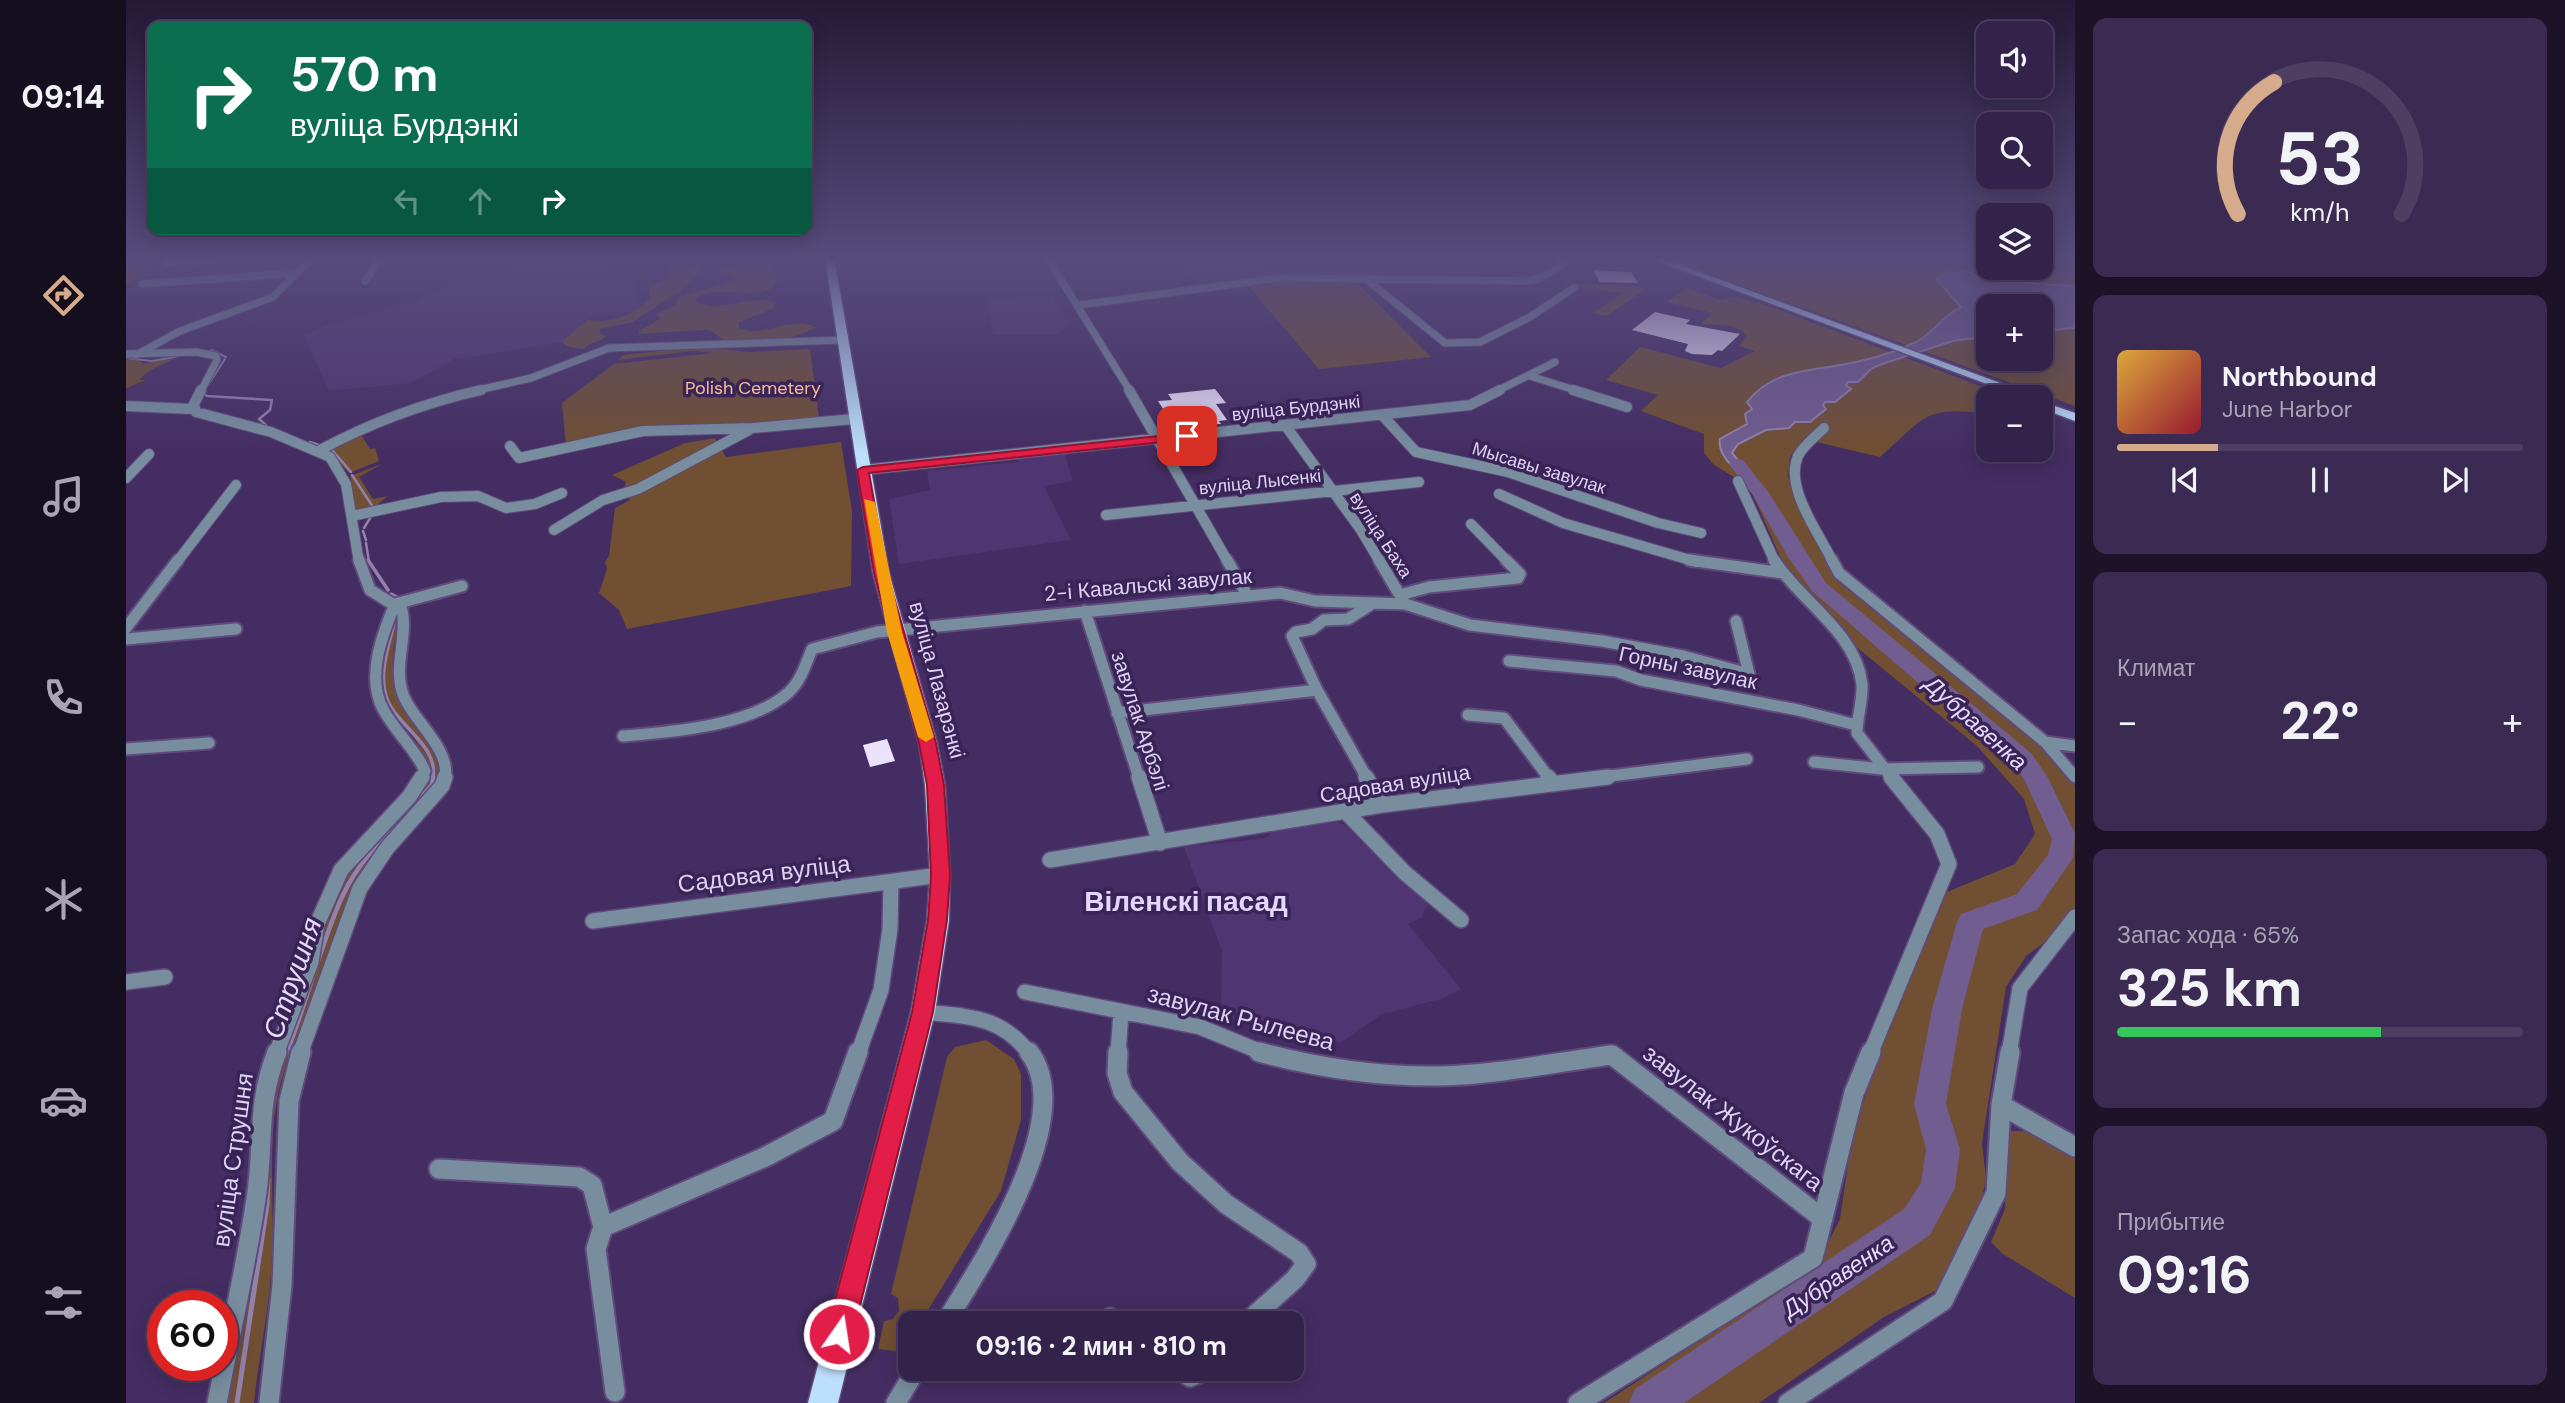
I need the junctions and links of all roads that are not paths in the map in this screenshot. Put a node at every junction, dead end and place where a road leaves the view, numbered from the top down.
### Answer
1 (203, 322) edge
2 (838, 322) edge
3 (1090, 322) edge
4 (1420, 322) edge
5 (1519, 322) edge
6 (1826, 322) edge
7 (1828, 322) edge
8 (1856, 333) junction
9 (841, 340) junction
10 (130, 354) edge
11 (1555, 362) dead end
12 (1961, 372) junction
13 (1530, 376) junction
14 (1993, 385) edge
15 (1998, 385) edge
16 (126, 406) edge
17 (2053, 407) edge
18 (1627, 408) dead end
19 (193, 409) junction
20 (1382, 415) junction
21 (2075, 415) edge
22 (854, 419) junction
23 (1285, 425) junction
24 (753, 428) junction
25 (1824, 428) dead end
26 (1160, 439) junction
27 (510, 446) dead end
28 (320, 450) junction
29 (149, 454) dead end
30 (863, 470) junction
31 (126, 478) edge
32 (1738, 481) dead end
33 (1419, 482) dead end
34 (236, 485) dead end
35 (1333, 490) junction
36 (562, 493) dead end
37 (1499, 494) dead end
38 (1194, 505) junction
39 (1106, 515) dead end
40 (352, 516) junction
41 (1471, 524) dead end
42 (554, 530) dead end
43 (1701, 533) dead end
44 (1783, 573) junction
45 (462, 586) dead end
46 (1247, 595) junction
47 (1403, 599) junction
48 (1315, 601) junction
49 (395, 604) junction
50 (1371, 604) junction
51 (1084, 611) junction
52 (1324, 620) junction
53 (1736, 621) dead end
54 (126, 628) edge
55 (236, 629) dead end
56 (895, 632) junction
57 (126, 639) edge
58 (1509, 661) dead end
59 (1317, 690) junction
60 (1117, 712) junction
61 (1468, 715) dead end
62 (1856, 725) junction
63 (623, 736) dead end
64 (2045, 742) junction
65 (209, 743) dead end
66 (2075, 746) edge
67 (126, 749) edge
68 (1747, 759) dead end
69 (1814, 762) dead end
70 (1978, 767) dead end
71 (1882, 769) junction
72 (2075, 777) edge
73 (1553, 783) junction
74 (1381, 805) junction
75 (1346, 812) junction
76 (1160, 843) junction
77 (1050, 860) dead end
78 (940, 875) junction
79 (891, 882) junction
80 (2075, 917) edge
81 (1461, 920) dead end
82 (593, 921) dead end
83 (165, 977) dead end
84 (126, 982) edge
85 (1026, 992) dead end
86 (923, 1012) junction
87 (1121, 1012) junction
88 (1612, 1055) joint
89 (2001, 1105) junction
90 (2075, 1147) edge
91 (439, 1168) dead end
92 (1823, 1219) junction
93 (603, 1227) junction
94 (952, 1311) edge
95 (1259, 1311) edge
96 (909, 1381) edge
97 (615, 1392) dead end
98 (217, 1403) edge
99 (270, 1403) edge
100 (823, 1403) edge
101 (896, 1403) edge
102 (1578, 1403) edge
103 (1788, 1403) edge

1 - 10 street
2 - 9 main road, вуліца Лазарэнкі
3 - 26 street
4 - 5 street
6 - 8 main road
7 - 8 main road
8 - 12 main road
9 - 22 main road, вуліца Лазарэнкі
9 - 28 street
10 - 19 street
11 - 13 street, вуліца Бурдэнкі
12 - 14 main road
12 - 15 main road
13 - 18 street
13 - 20 street, вуліца Бурдэнкі
16 - 19 street
17 - 21 main road
19 - 28 street
20 - 23 street, вуліца Бурдэнкі
20 - 43 street, Мысавы завулак
22 - 24 street
22 - 30 main road, вуліца Лазарэнкі
23 - 26 street, вуліца Бурдэнкі
23 - 35 street, вуліца Баха
24 - 27 street
24 - 42 street
25 - 64 street
26 - 30 street, вуліца Бурдэнкі
26 - 38 street
28 - 40 street
29 - 31 street
30 - 56 main road, вуліца Лазарэнкі
32 - 44 street
33 - 35 street, вуліца Лысенкі
34 - 54 street
35 - 38 street, вуліца Лысенкі
35 - 47 street, вуліца Баха
36 - 40 street
37 - 44 street
38 - 39 street, вуліца Лысенкі
38 - 46 street
40 - 49 street
41 - 47 street, 2-і Кавальскі завулак
44 - 62 street
45 - 49 street
46 - 48 street, 2-і Кавальскі завулак
46 - 51 street, 2-і Кавальскі завулак
47 - 50 street, 2-і Кавальскі завулак
47 - 53 street, 2-і Кавальскі завулак
48 - 50 street, 2-і Кавальскі завулак
48 - 52 street
49 - 98 street, вуліца Струшня
49 - 99 street
50 - 52 street
51 - 56 street, 2-і Кавальскі завулак
51 - 60 street, завулак Арбэлі
52 - 59 street
55 - 57 street
56 - 63 street, 2-і Кавальскі завулак
56 - 78 main road, вуліца Лазарэнкі
58 - 62 street, Горны завулак
59 - 60 street
59 - 74 street
60 - 76 street, завулак Арбэлі
61 - 73 street
62 - 71 street
64 - 66 street
64 - 72 street
65 - 67 street
68 - 73 street, Садовая вуліца
69 - 71 street
70 - 71 street
71 - 92 street
73 - 74 street, Садовая вуліца
74 - 75 street, Садовая вуліца
75 - 76 street, Садовая вуліца
75 - 81 street
76 - 77 street, Садовая вуліца
78 - 79 street, Садовая вуліца
78 - 86 main road, вуліца Лазарэнкі
79 - 82 street, Садовая вуліца
79 - 93 street
80 - 89 street
83 - 84 street
85 - 87 street, завулак Рылеева
86 - 94 street
86 - 100 main road, вуліца Лазарэнкі
87 - 88 street, завулак Рылеева
87 - 95 street
88 - 92 street, завулак Жукоўскага
89 - 90 street
89 - 103 street
91 - 93 street
92 - 102 street
93 - 97 street
96 - 101 street

